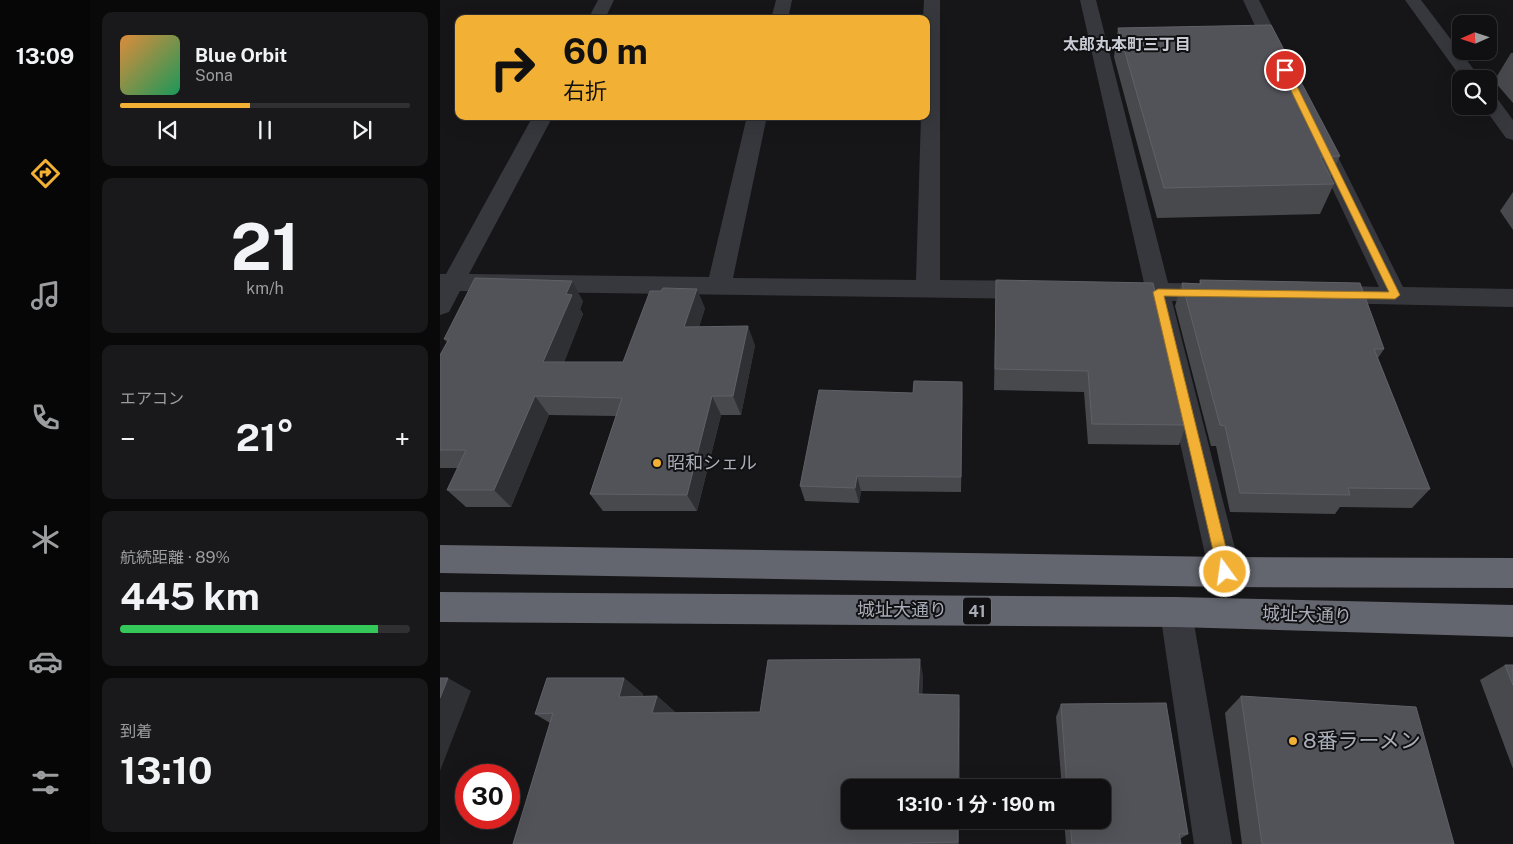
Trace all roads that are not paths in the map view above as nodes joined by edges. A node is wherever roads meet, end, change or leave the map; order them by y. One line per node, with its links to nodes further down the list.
1 (606, 0): 7 (street)
2 (784, 0): 8 (street)
3 (932, 0): 18 (street)
4 (1088, 0): 21 (street)
5 (1251, 0): 10 (street)
6 (1413, 0): 9 (street)
7 (598, 15)
8 (780, 15)
9 (1465, 70)
10 (1286, 72)
11 (1497, 112): 15 (street)
12 (1308, 116): 24 (street)
13 (541, 120): 16 (street)
14 (756, 120): 17 (street)
15 (1513, 134)
16 (447, 282): 17 (street); 26 (street)
17 (719, 286): 18 (street)
18 (928, 287): 19 (street)
19 (1058, 290)
20 (1098, 291): 21 (street)
21 (1158, 292): 22 (street); 28 (street)
22 (1237, 293)
23 (1306, 294): 24 (street)
24 (1395, 295): 25 (street)
25 (1513, 298)
26 (440, 306)
27 (440, 558): 28 (highway)
28 (1225, 572): 29 (highway)
29 (1513, 572)
30 (440, 607): 31 (highway, 城址大通り / 41)
31 (1176, 612): 32 (highway, 城址大通り / 41); 33 (street)
32 (1513, 621)
33 (1213, 844)

